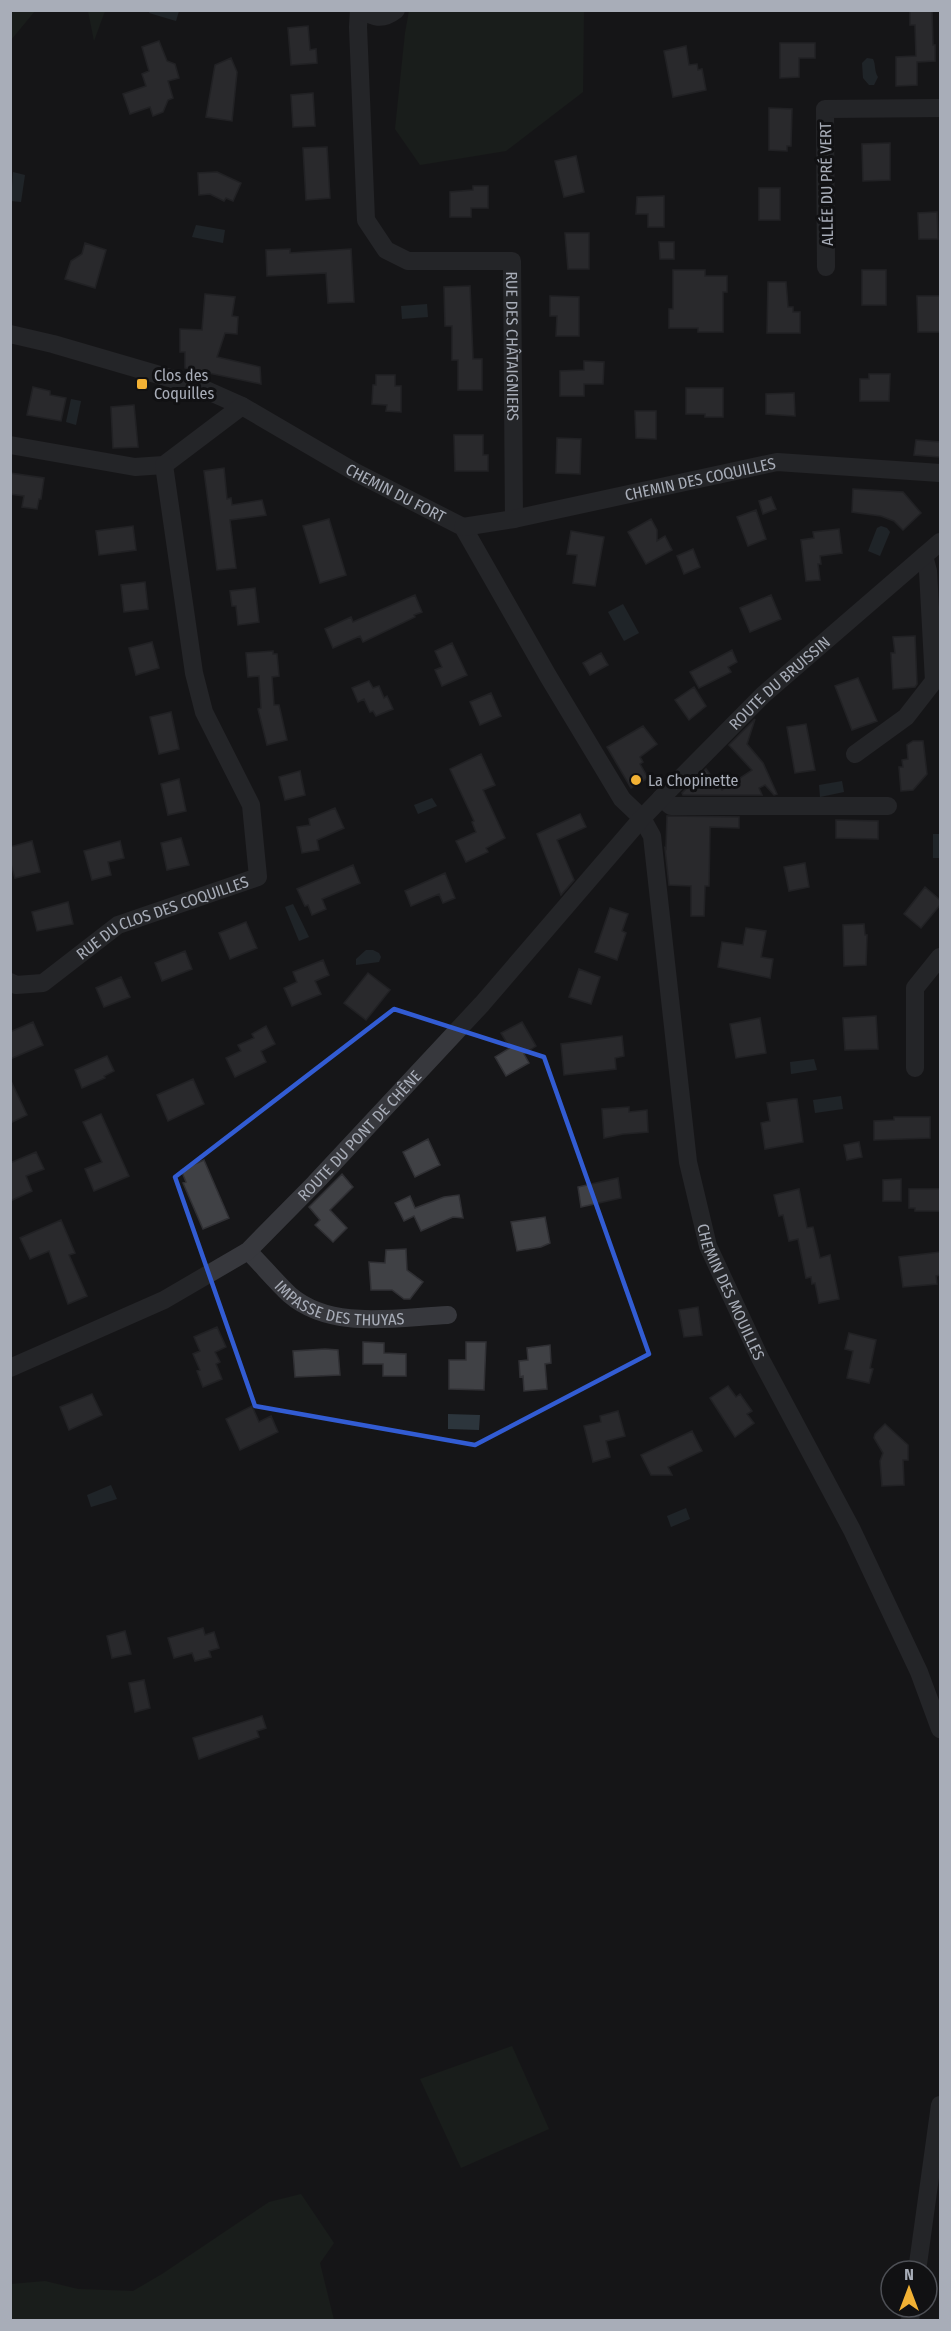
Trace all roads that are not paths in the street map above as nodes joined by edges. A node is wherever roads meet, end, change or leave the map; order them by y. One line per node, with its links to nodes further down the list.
1 (360, 10): 2 (street, RUE DES CHÂTAIGNIERS); 10 (street, RUE DES CHÂTAIGNIERS)
2 (396, 10)
3 (940, 108): 4 (street, ALLÉE DU PRÉ VERT)
4 (826, 267)
5 (10, 334): 6 (street, CHEMIN DU FORT)
6 (242, 406): 8 (street); 11 (street, CHEMIN DU FORT)
7 (10, 445): 8 (street)
8 (164, 465): 19 (street, RUE DU CLOS DES COQUILLES)
9 (940, 473): 10 (street, CHEMIN DES COQUILLES)
10 (514, 519): 11 (street, CHEMIN DES COQUILLES)
11 (462, 527): 17 (street, CHEMIN DU FORT)
12 (940, 542): 13 (street, ROUTE DU BRUISSIN)
13 (924, 556): 14 (street); 15 (street, ROUTE DU BRUISSIN)
14 (855, 754)
15 (661, 798): 16 (street); 17 (street, ROUTE DU BRUISSIN)
16 (888, 806)
17 (642, 818): 21 (street, ROUTE DU PONT DE CHÊNE); 24 (street, CHEMIN DES MOUILLES)
18 (940, 957): 20 (street)
19 (10, 982)
20 (915, 1068)
21 (248, 1251): 22 (street, IMPASSE DES THUYAS); 23 (street, ROUTE DU PONT DE CHÊNE)
22 (448, 1315)
23 (10, 1368)
24 (940, 1729)
25 (940, 2105): 26 (street)
26 (936, 2179): 27 (street)
27 (919, 2259)

